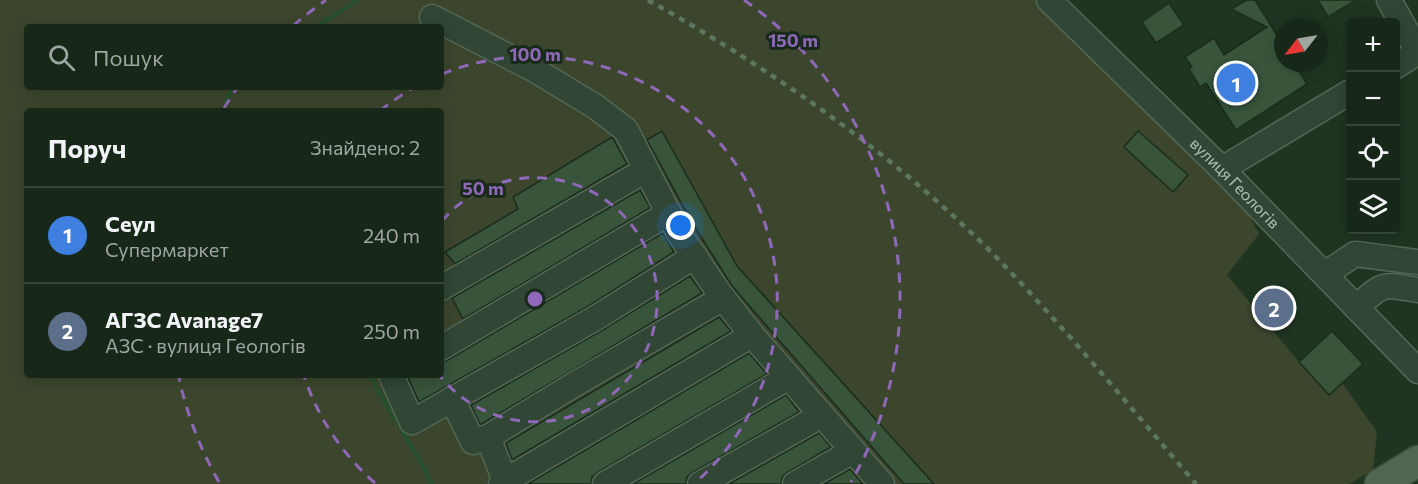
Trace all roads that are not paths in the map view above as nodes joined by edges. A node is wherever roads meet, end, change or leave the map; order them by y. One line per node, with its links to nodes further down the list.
1 (1049, 0): 7 (street, вулиця Геологів)
2 (1389, 0): 4 (street)
3 (432, 17): 8 (street)
4 (1418, 52): 5 (street)
5 (1400, 63)
6 (1346, 94): 7 (street)
7 (1222, 169): 12 (street, вулиця Геологів)
8 (646, 170): 9 (street); 13 (street)
9 (669, 213): 10 (street); 18 (street)
10 (695, 256): 15 (street); 22 (street)
11 (1418, 262): 12 (street)
12 (1325, 274): 16 (street, вулиця Геологів)
13 (444, 286)
14 (1418, 290): 16 (street)
15 (723, 298): 17 (street); 24 (street)
16 (1356, 307): 19 (street, вулиця Геологів)
17 (752, 335): 20 (street); 27 (street)
18 (444, 346)
19 (1418, 371)
20 (789, 376): 23 (street); 28 (street)
21 (394, 378): 22 (street)
22 (452, 399): 24 (street)
23 (822, 415): 25 (street); 29 (street)
24 (488, 437): 27 (street)
25 (853, 451): 30 (street); 31 (street)
26 (1418, 461): 32 (main road)
27 (503, 482)
28 (605, 484)
29 (700, 484)
30 (795, 484)
31 (882, 484)
32 (1380, 484)

